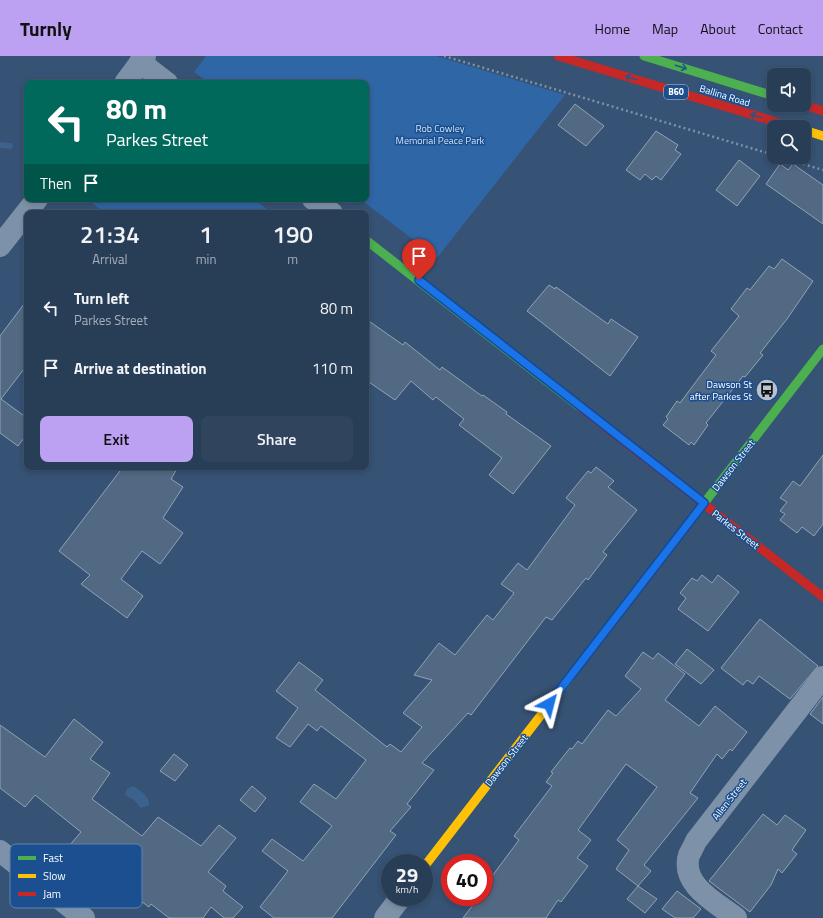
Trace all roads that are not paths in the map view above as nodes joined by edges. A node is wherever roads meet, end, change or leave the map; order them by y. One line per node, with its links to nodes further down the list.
1 (558, 56): 9 (street, Ballina Road / B60, one-way to 1)
2 (644, 56): 6 (street, Ballina Road / B60, one-way to 6)
3 (143, 59): 4 (street); 5 (street)
4 (127, 80)
5 (164, 80)
6 (767, 94)
7 (811, 107): 8 (street)
8 (823, 110)
9 (770, 120)
10 (811, 132): 11 (street)
11 (823, 136)
12 (35, 202): 14 (street)
13 (318, 202): 15 (street)
14 (28, 210)
15 (328, 210)
16 (24, 216): 18 (street)
17 (369, 242): 20 (street, Parkes Street)
18 (0, 246)
19 (823, 349): 20 (street, Dawson Street)
20 (704, 503): 21 (street, Parkes Street); 24 (street, Dawson Street)
21 (823, 597)
22 (823, 677): 30 (street, Allen Street)
23 (0, 851): 25 (street)
24 (433, 855)
25 (10, 859)
26 (394, 906): 29 (street)
27 (71, 908): 28 (street)
28 (84, 918)
29 (384, 918)
30 (736, 918)

